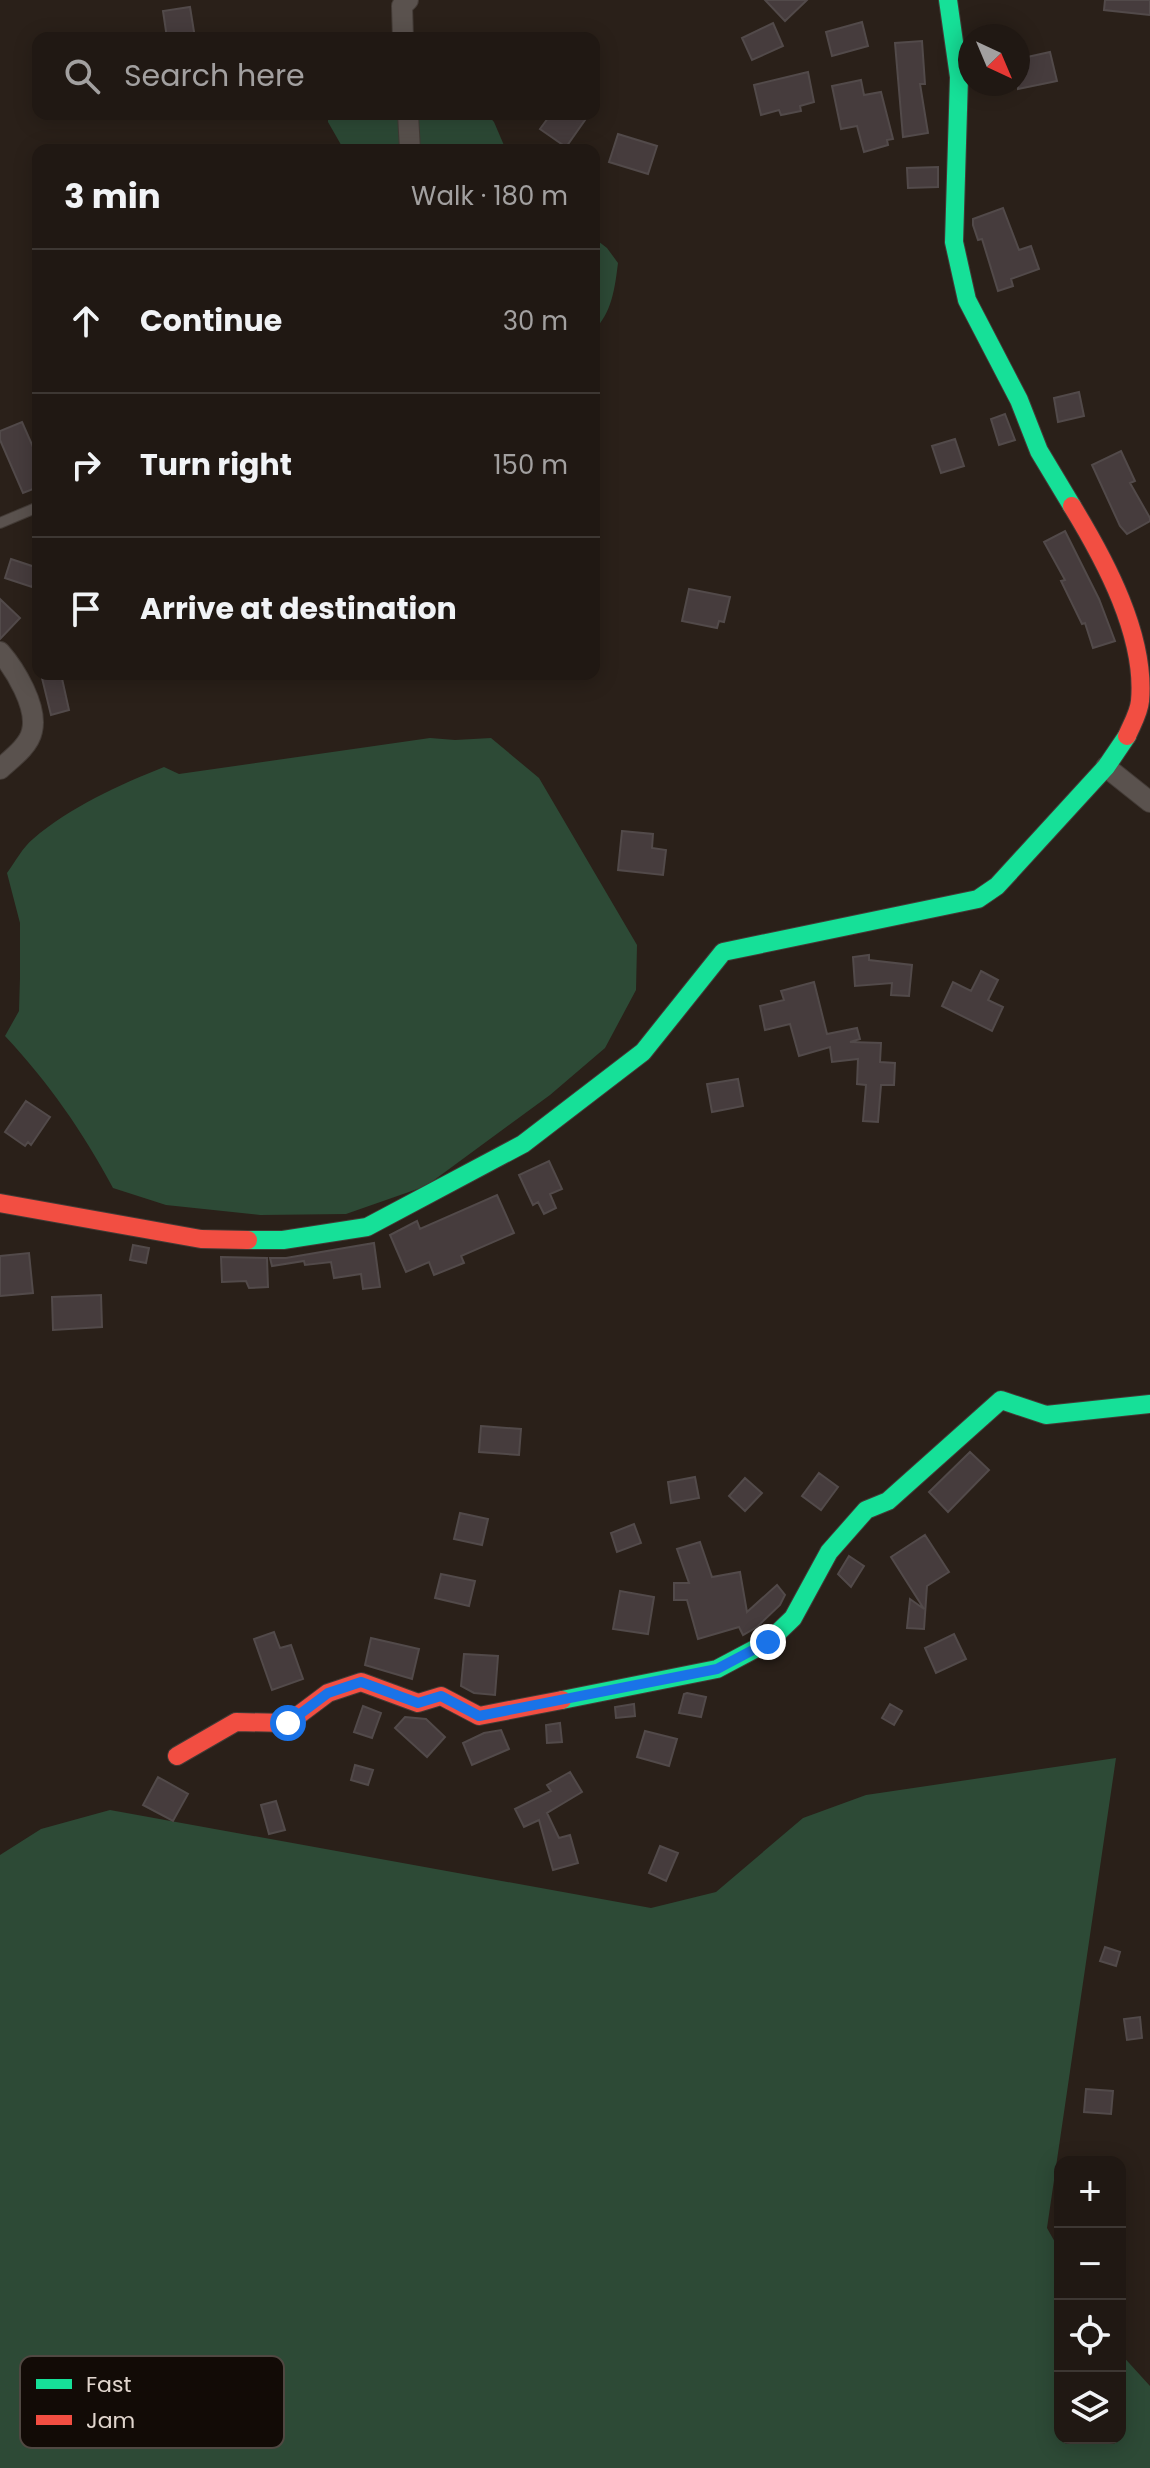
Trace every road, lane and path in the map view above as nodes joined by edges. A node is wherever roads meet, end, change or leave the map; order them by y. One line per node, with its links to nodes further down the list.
1 (408, 0): 3 (street)
2 (948, 0): 9 (street)
3 (403, 32)
4 (408, 120): 5 (street)
5 (410, 144)
6 (32, 510): 7 (lane)
7 (0, 523)
8 (0, 652): 10 (street)
9 (1106, 767): 11 (street); 12 (street)
10 (0, 769)
11 (1150, 802)
12 (0, 1203)
13 (1150, 1404): 14 (street)
14 (177, 1756)

